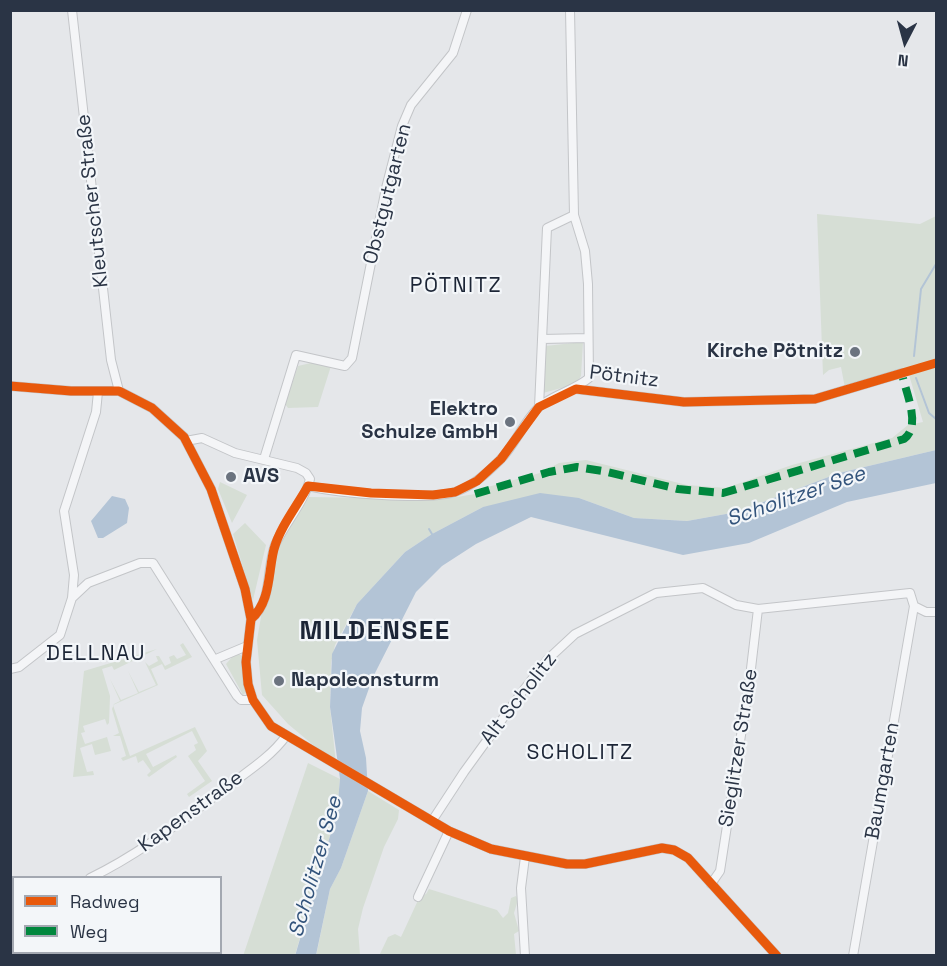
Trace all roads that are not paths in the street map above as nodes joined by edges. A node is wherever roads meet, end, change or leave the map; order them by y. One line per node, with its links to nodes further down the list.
1 (72, 10): 10 (street, Kleutscher Straße)
2 (467, 10): 14 (street, Obstgutgarten)
3 (570, 10): 4 (street, Pötnitz)
4 (574, 215): 5 (street, Pötnitz); 6 (street)
5 (588, 338): 6 (street, Pötnitz); 9 (street, Pötnitz)
6 (542, 339): 12 (street)
7 (903, 373): 9 (street, Pötnitz)
8 (10, 386): 11 (street)
9 (576, 389): 12 (street, Pötnitz)
10 (119, 391): 11 (street); 13 (street)
11 (98, 392): 16 (street)
12 (539, 407): 15 (street, Pötnitz)
13 (186, 441): 14 (street); 22 (street)
14 (264, 459): 15 (street)
15 (308, 486): 22 (street)
16 (74, 575): 17 (street); 18 (street)
17 (88, 583): 18 (street); 24 (street)
18 (72, 598): 25 (street)
19 (914, 606): 20 (street, Alt Scholitz); 21 (street, Alt Scholitz); 36 (street, Baumgarten)
20 (758, 609): 28 (street, Alt Scholitz); 32 (street, Sieglitzer Straße)
21 (936, 612)
22 (250, 619): 23 (street)
23 (247, 646): 24 (street); 26 (street)
24 (216, 659): 26 (street)
25 (10, 669)
26 (253, 700): 27 (street)
27 (286, 736): 28 (street); 31 (street, Kapenstraße)
28 (432, 821): 29 (street)
29 (450, 831): 30 (street); 33 (street)
30 (525, 857): 32 (street); 34 (street)
31 (94, 876)
32 (711, 884): 35 (street)
33 (418, 897)
34 (525, 956)
35 (777, 956)
36 (853, 956)

